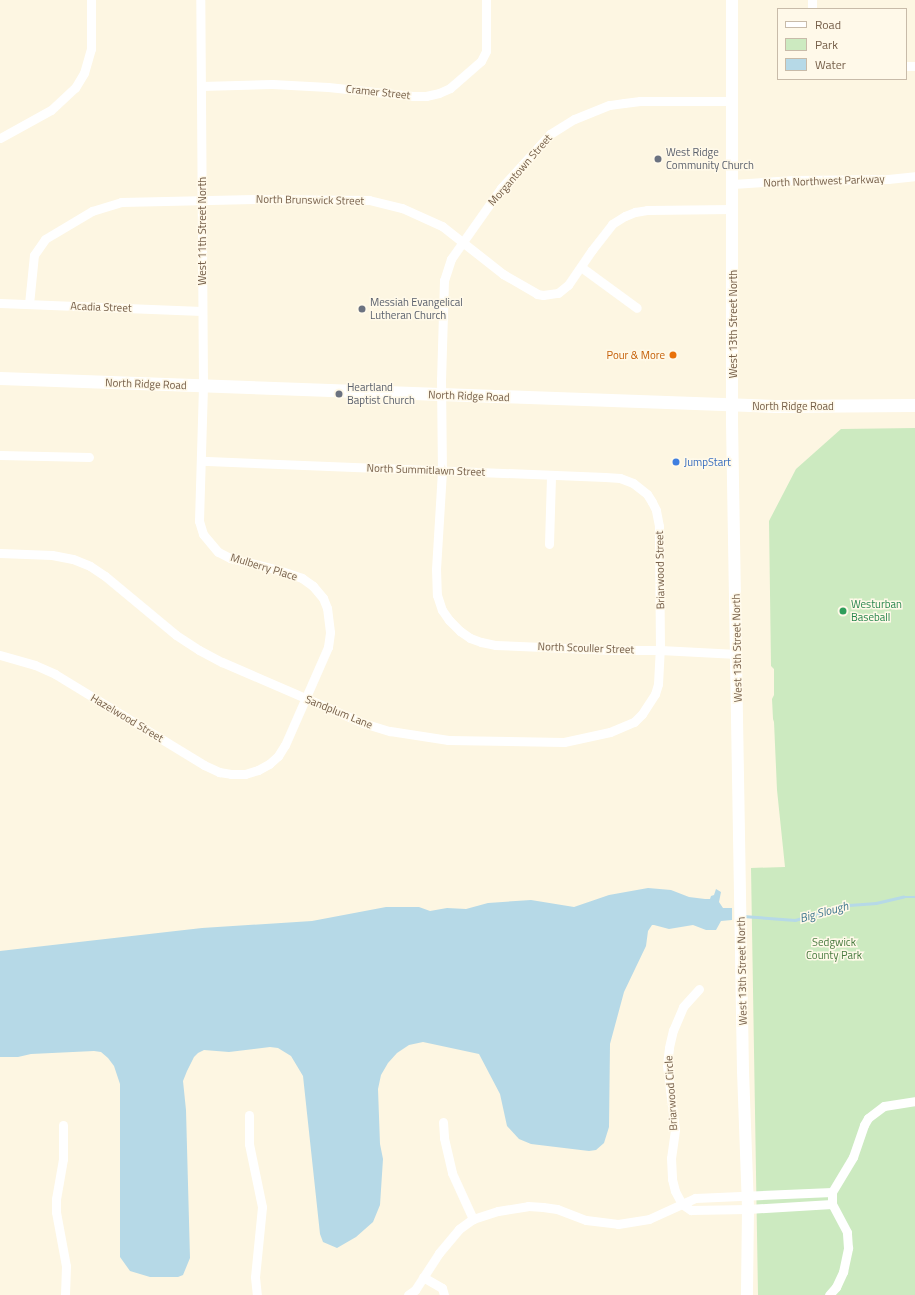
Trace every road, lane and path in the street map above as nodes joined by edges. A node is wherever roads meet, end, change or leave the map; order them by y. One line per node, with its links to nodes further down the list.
1 (91, 0): 7 (street)
2 (200, 0): 5 (street, West 11th Street North)
3 (486, 0): 5 (street, Cramer Street)
4 (732, 0): 6 (street, West 13th Street North)
5 (201, 86): 10 (street, West 11th Street North)
6 (732, 101): 9 (street, West 13th Street North); 12 (street, Morgantown Street)
7 (0, 138)
8 (915, 176): 9 (street, North Northwest Parkway)
9 (732, 184): 11 (street, West 13th Street North)
10 (202, 200): 12 (street, North Brunswick Street); 15 (street, North Brunswick Street); 17 (street, West 11th Street North)
11 (733, 209): 13 (street, North Brunswick Street); 21 (street, West 13th Street North)
12 (462, 243): 13 (street, North Brunswick Street); 20 (street, Morgantown Street)
13 (581, 267): 16 (street)
14 (0, 303): 15 (street, Acadia Street)
15 (29, 304): 17 (street, Acadia Street)
16 (637, 308)
17 (202, 311): 19 (street, West 11th Street North)
18 (0, 378): 19 (main road, North Ridge Road)
19 (203, 386): 20 (main road, North Ridge Road); 25 (street, West 11th Street North)
20 (441, 395): 21 (main road, North Ridge Road); 26 (street, North Scouller Street)
21 (732, 405): 22 (main road, North Ridge Road); 32 (street, West 13th Street North)
22 (915, 405)
23 (0, 455): 24 (street)
24 (88, 457)
25 (201, 461): 26 (street, North Summitlawn Street); 34 (street, Mulberry Place)
26 (442, 471): 27 (street, North Summitlawn Street); 31 (street, North Scouller Street)
27 (551, 476): 28 (street, North Summitlawn Street); 29 (street)
28 (647, 494): 31 (street, Briarwood Street)
29 (549, 544)
30 (0, 553): 34 (street, Sandplum Lane)
31 (660, 650): 32 (street, North Scouller Street); 34 (street, Sandplum Lane)
32 (737, 654): 42 (street, West 13th Street North)
33 (0, 655): 35 (street, Hazelwood Street)
34 (306, 698): 35 (street, Mulberry Place)
35 (255, 771)
36 (699, 989): 43 (street, Briarwood Circle)
37 (915, 1101): 41 (street)
38 (249, 1115): 50 (street)
39 (443, 1122): 46 (street)
40 (63, 1124): 49 (street)
41 (832, 1192): 42 (street); 44 (street)
42 (747, 1194): 43 (street); 45 (street, West 13th Street North)
43 (682, 1204): 45 (street); 46 (street)
44 (832, 1204): 45 (street); 53 (street)
45 (748, 1209): 52 (street, West 13th Street North)
46 (473, 1219): 47 (street)
47 (423, 1277): 48 (street); 51 (street)
48 (415, 1293)
49 (65, 1295)
50 (257, 1295)
51 (444, 1295)
52 (747, 1295)
53 (829, 1295)

